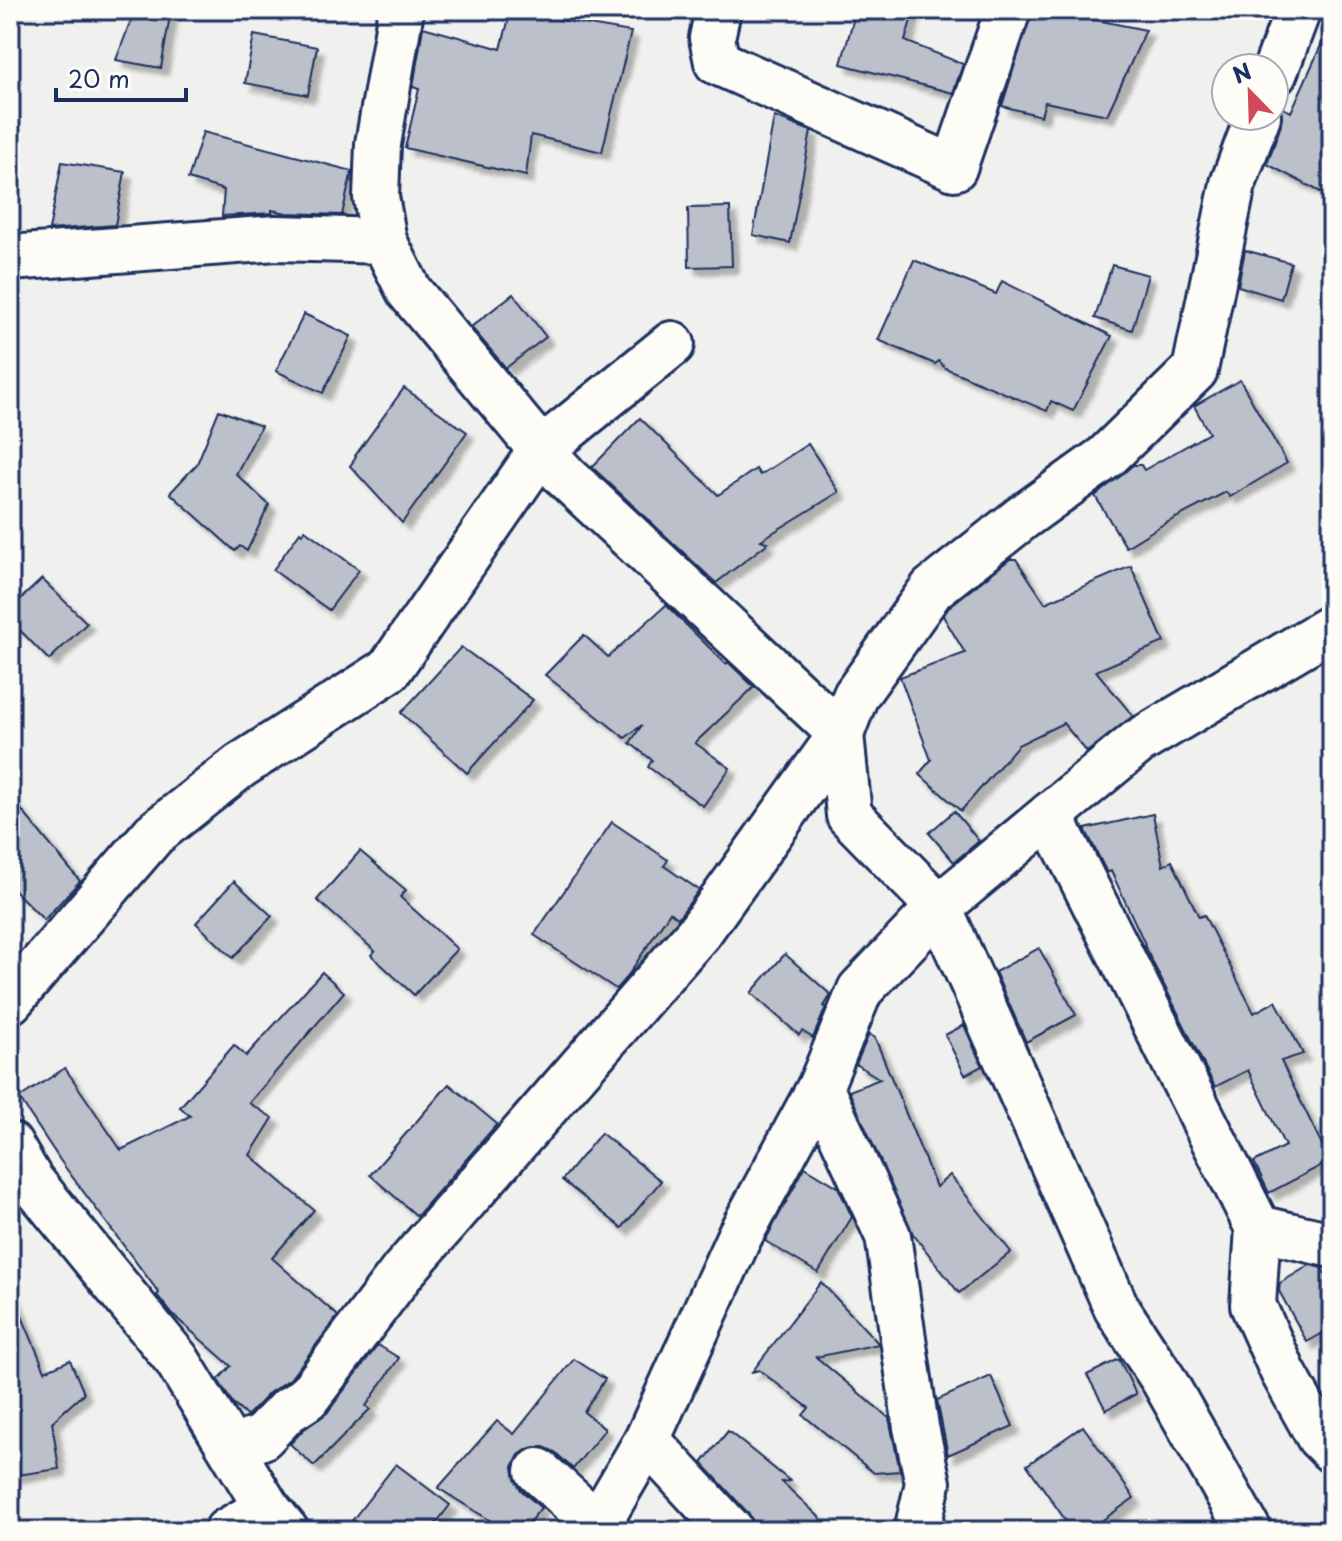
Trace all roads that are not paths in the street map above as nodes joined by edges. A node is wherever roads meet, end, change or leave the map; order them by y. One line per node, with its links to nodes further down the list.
1 (401, 10): 7 (street)
2 (718, 10): 3 (street)
3 (1008, 10)
4 (1298, 10): 5 (street)
5 (1282, 52)
6 (1252, 132): 12 (street)
7 (384, 241): 8 (street); 10 (street)
8 (10, 258)
9 (672, 344): 10 (street)
10 (541, 450): 12 (street); 15 (street)
11 (1332, 627): 13 (street)
12 (841, 734): 14 (street); 21 (street)
13 (1050, 815): 14 (street); 18 (street)
14 (939, 907): 16 (street); 29 (street)
15 (10, 1001)
16 (820, 1087): 20 (street); 28 (street)
17 (10, 1145): 21 (street)
18 (1258, 1228): 19 (street); 22 (street)
19 (1332, 1245)
20 (647, 1440): 25 (street); 27 (street)
21 (232, 1449): 24 (street)
22 (1332, 1450)
23 (538, 1471): 25 (street)
24 (277, 1520): 26 (street)
25 (595, 1527)
26 (227, 1531)
27 (731, 1531)
28 (917, 1531)
29 (1249, 1531)

